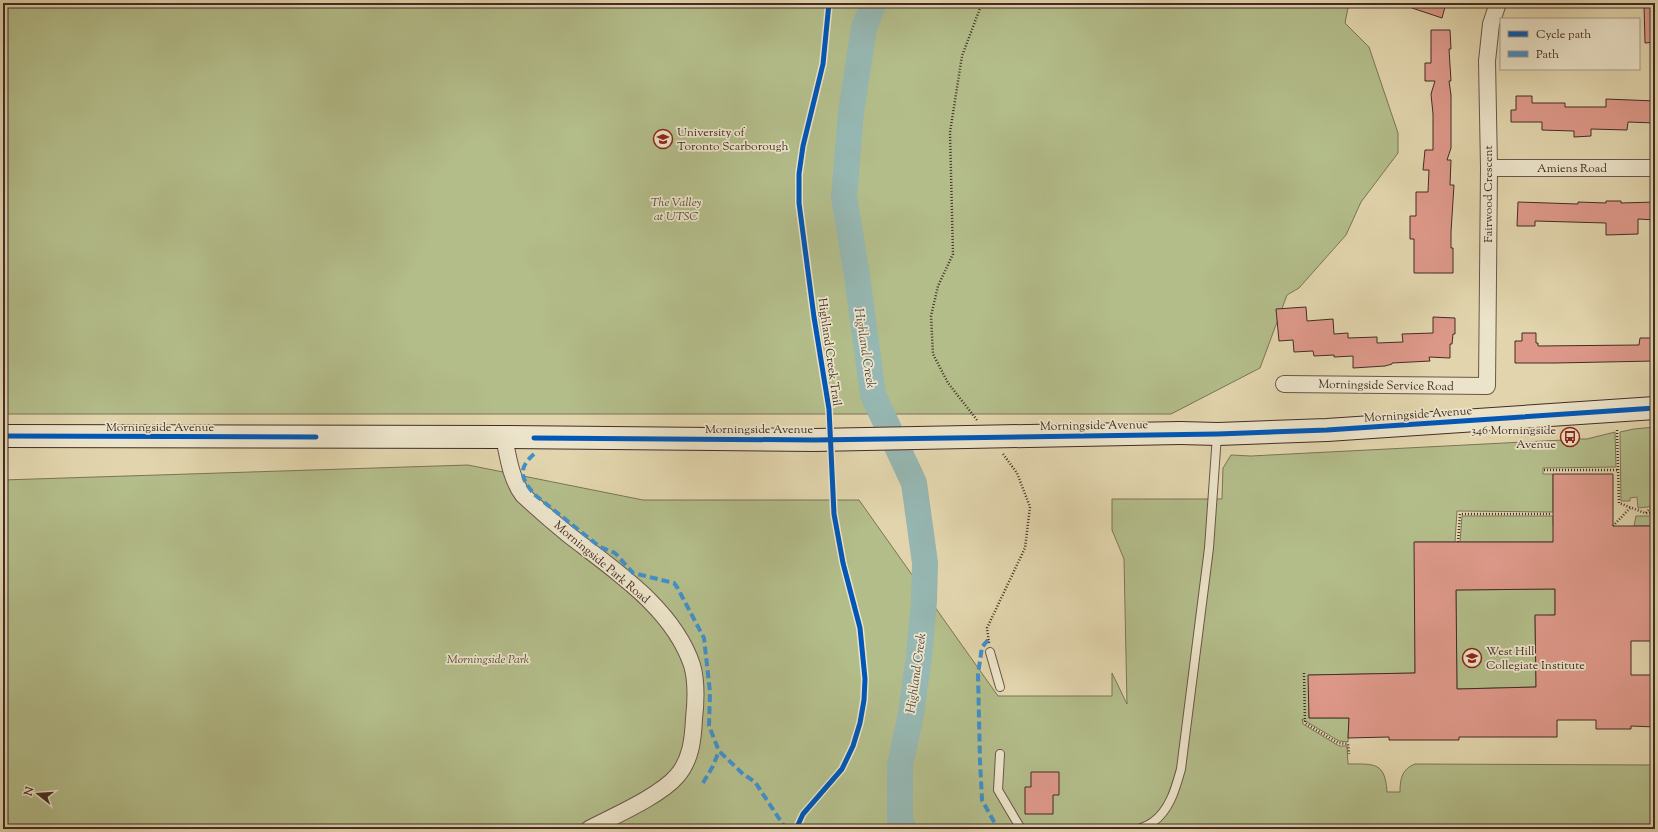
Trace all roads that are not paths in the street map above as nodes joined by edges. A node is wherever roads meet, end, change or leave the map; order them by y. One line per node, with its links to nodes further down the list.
1 (1498, 3): 2 (street, Fairwood Crescent)
2 (1488, 168): 3 (street, Amiens Road); 5 (street, Fairwood Crescent)
3 (1655, 168)
4 (1284, 384): 5 (street, Morningside Service Road)
5 (1487, 386)
6 (1655, 408): 7 (main road, Morningside Avenue)
7 (1218, 434): 9 (main road, Morningside Avenue, bridge); 15 (lane)
8 (3, 436): 9 (main road, Morningside Avenue)
9 (504, 437): 13 (street, Morningside Park Road)
10 (990, 652): 11 (lane)
11 (1000, 687)
12 (1000, 754): 14 (lane)
13 (589, 829)
14 (1021, 829)
15 (1139, 829)

